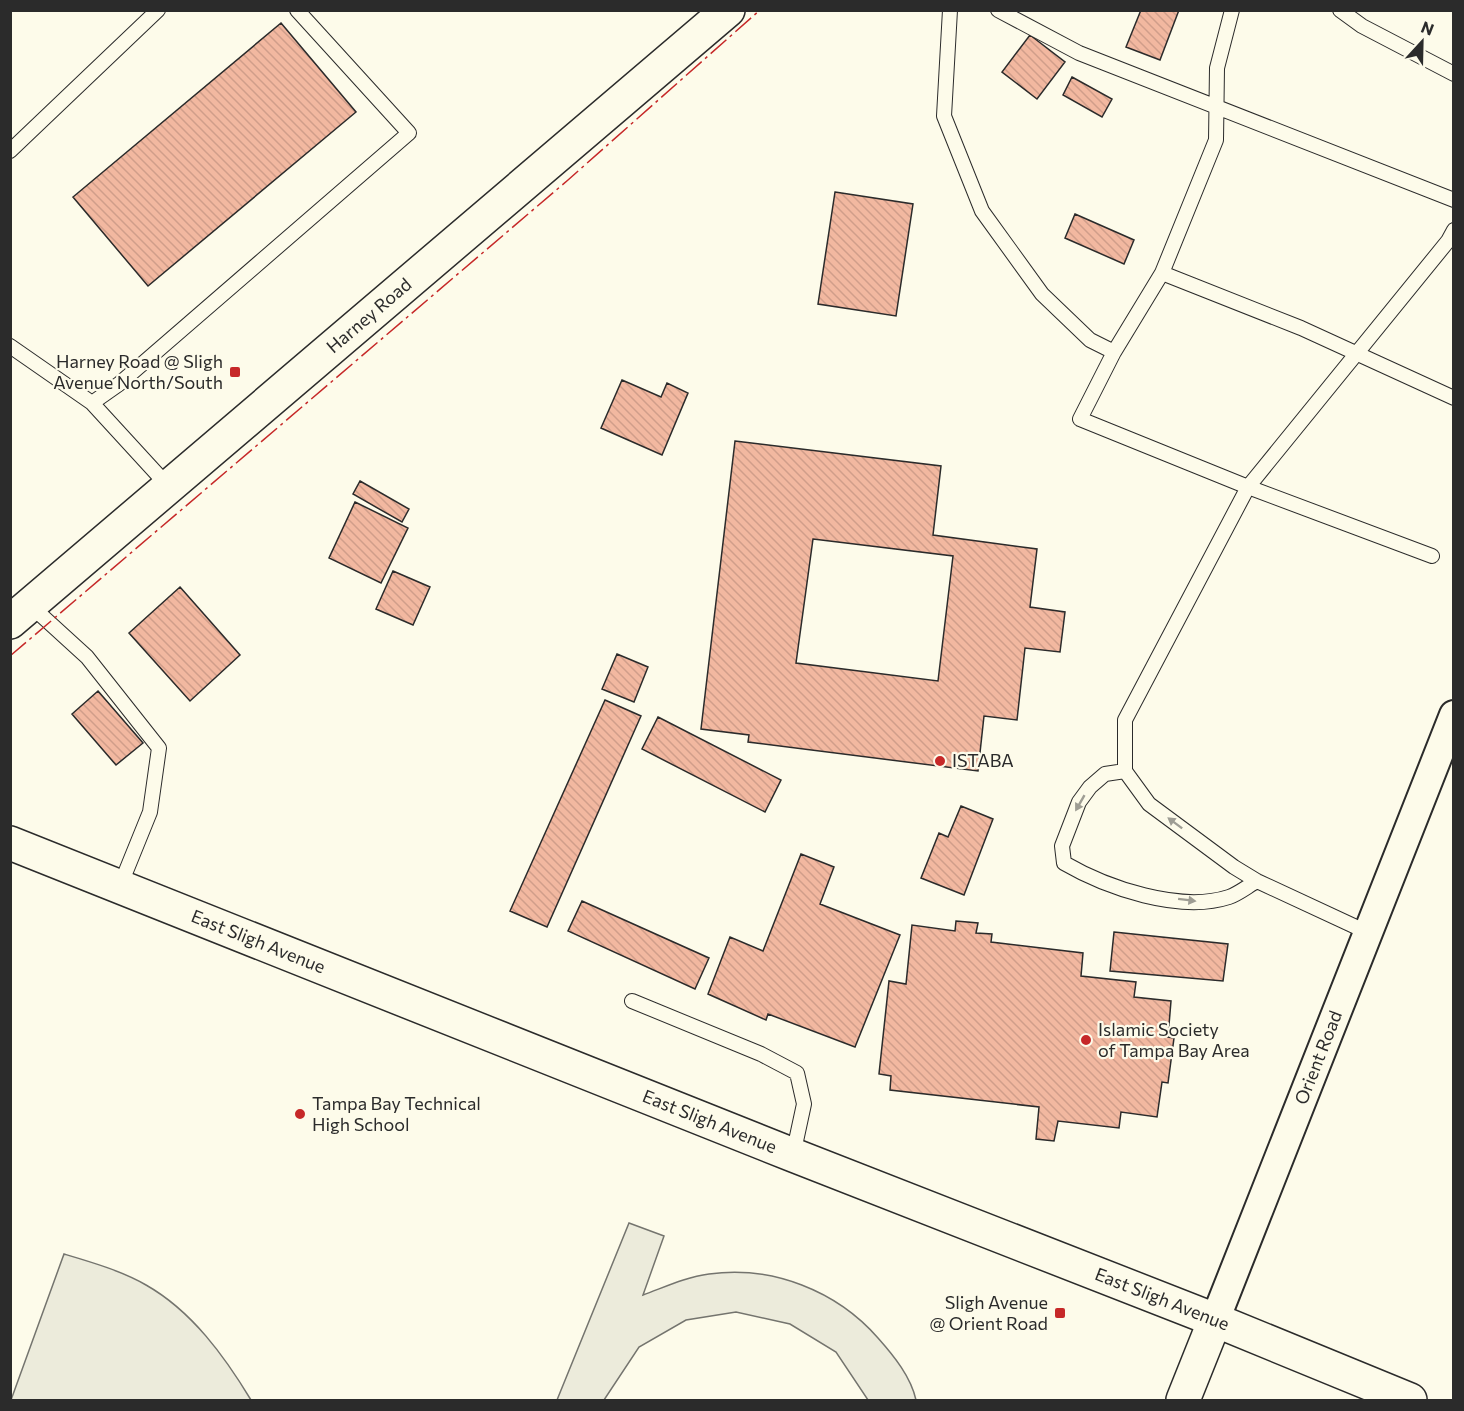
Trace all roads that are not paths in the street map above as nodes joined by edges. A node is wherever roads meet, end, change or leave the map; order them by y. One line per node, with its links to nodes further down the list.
1 (158, 10): 10 (lane)
2 (297, 10): 18 (lane)
3 (728, 10): 19 (street, Harney Road)
4 (950, 10): 15 (lane)
5 (998, 10): 9 (lane)
6 (1232, 10): 9 (lane)
7 (1340, 10): 8 (lane)
8 (1454, 74)
9 (1216, 106): 11 (lane); 13 (lane)
10 (10, 151)
11 (1454, 200)
12 (1454, 230): 16 (lane)
13 (1162, 273): 15 (lane); 16 (lane)
14 (14, 351): 18 (lane)
15 (1114, 352): 20 (lane)
16 (1356, 354): 17 (lane); 20 (lane)
17 (1454, 398)
18 (92, 403): 19 (lane)
19 (169, 487): 22 (street, Harney Road)
20 (1248, 487): 21 (lane); 24 (lane)
21 (1432, 556)
22 (20, 614): 27 (lane)
23 (1454, 715): 28 (street, Orient Road)
24 (1125, 771): 26 (lane, one-way to 24); 26 (lane, one-way to 26)
25 (10, 843): 27 (street, East Sligh Avenue)
26 (1257, 881): 28 (lane)
27 (120, 886): 30 (street, East Sligh Avenue)
28 (1369, 933): 31 (street, Orient Road)
29 (632, 1001): 30 (lane)
30 (793, 1155): 31 (street, East Sligh Avenue)
31 (1215, 1320): 32 (street, Orient Road); 33 (street, East Sligh Avenue)
32 (1183, 1401)
33 (1410, 1401)

